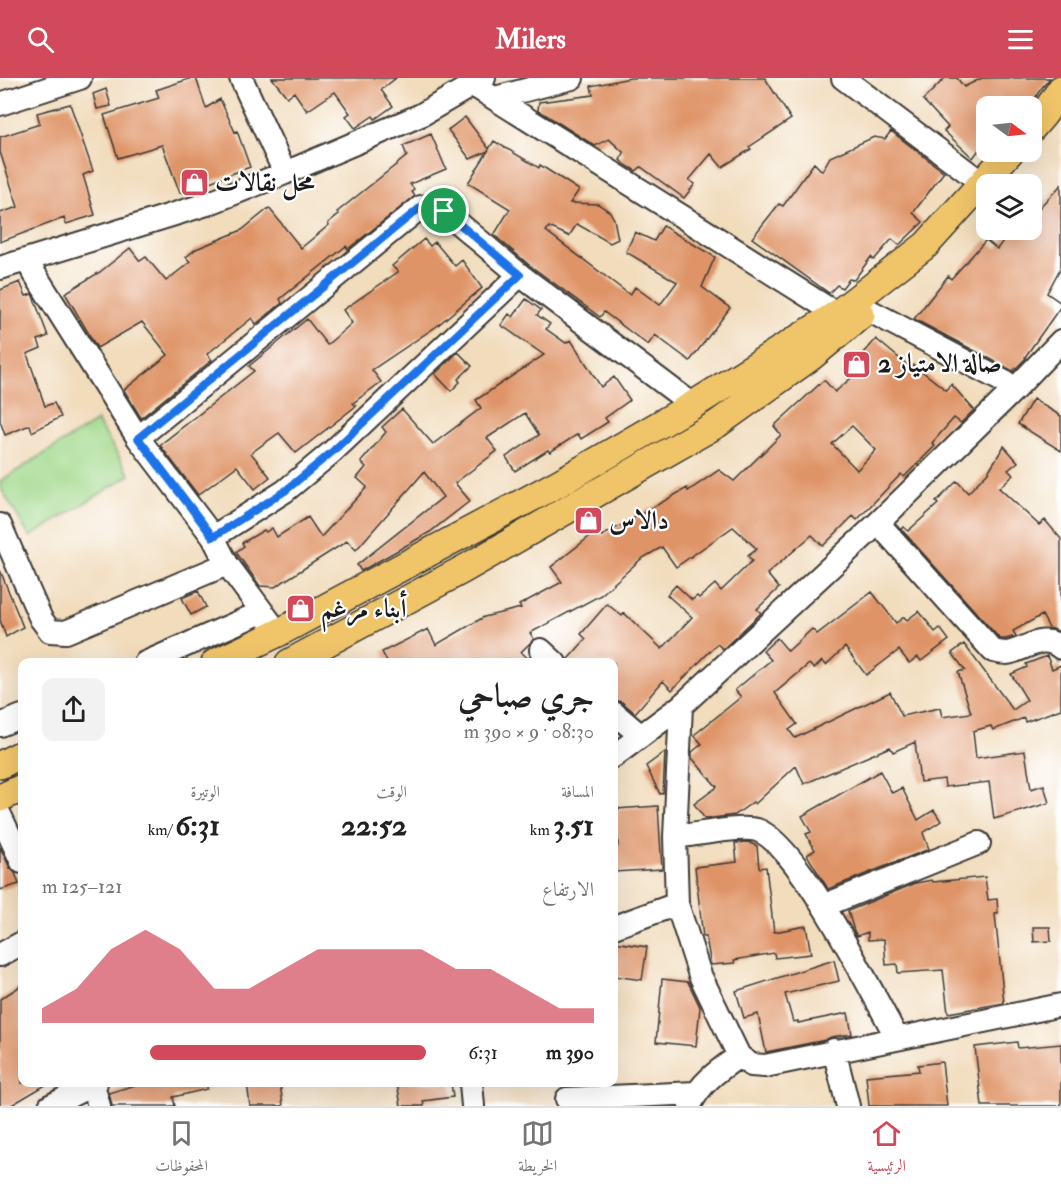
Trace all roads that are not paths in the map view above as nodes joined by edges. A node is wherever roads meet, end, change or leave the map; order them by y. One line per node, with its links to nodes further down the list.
1 (241, 78): 12 (street)
2 (572, 78): 5 (street)
3 (843, 78): 14 (street)
4 (76, 79): 7 (street)
5 (484, 87): 12 (street); 21 (street)
6 (1061, 89): 8 (main road)
7 (0, 104)
8 (1042, 116)
9 (1061, 118): 10 (main road)
10 (1042, 137)
11 (1016, 162): 13 (main road)
12 (285, 173): 17 (street)
13 (1002, 174)
14 (976, 177)
15 (976, 197): 21 (main road)
16 (976, 198): 20 (main road)
17 (26, 260): 18 (street); 25 (street)
18 (0, 268)
19 (520, 275): 24 (street); 25 (street); 30 (street)
20 (868, 309): 23 (street); 27 (main road)
21 (837, 314): 24 (main road)
22 (1061, 340): 23 (street)
23 (1016, 388): 28 (street)
24 (693, 405): 26 (main road)
25 (138, 438): 30 (street)
26 (559, 483): 27 (main road); 32 (main road)
27 (572, 507): 36 (main road)
28 (878, 523): 33 (street); 37 (street)
29 (0, 525): 31 (street)
30 (213, 537): 31 (street)
31 (227, 564): 32 (street)
32 (270, 623): 34 (street); 35 (main road)
33 (1061, 648)
34 (161, 658)
35 (222, 658)
36 (303, 658)
37 (681, 706): 41 (street); 48 (street)
38 (618, 716): 41 (street)
39 (18, 718): 40 (street)
40 (0, 725)
41 (641, 736): 42 (street)
42 (618, 753)
43 (18, 756): 44 (main road)
44 (0, 765)
45 (18, 790): 46 (main road)
46 (0, 798)
47 (0, 815): 50 (street)
48 (675, 837): 51 (street); 52 (street)
49 (979, 843): 52 (street)
50 (18, 853)
51 (676, 904): 53 (street); 59 (street)
52 (823, 906): 57 (street)
53 (618, 926)
54 (18, 945): 55 (street)
55 (0, 955)
56 (1061, 1005): 57 (street)
57 (897, 1038): 58 (street)
58 (834, 1050): 59 (street); 66 (street)
59 (739, 1056): 63 (street)
60 (471, 1087): 65 (street)
61 (96, 1091): 64 (street)
62 (567, 1099): 63 (street)
63 (693, 1099)
64 (50, 1106)
65 (473, 1106)
66 (848, 1106)

